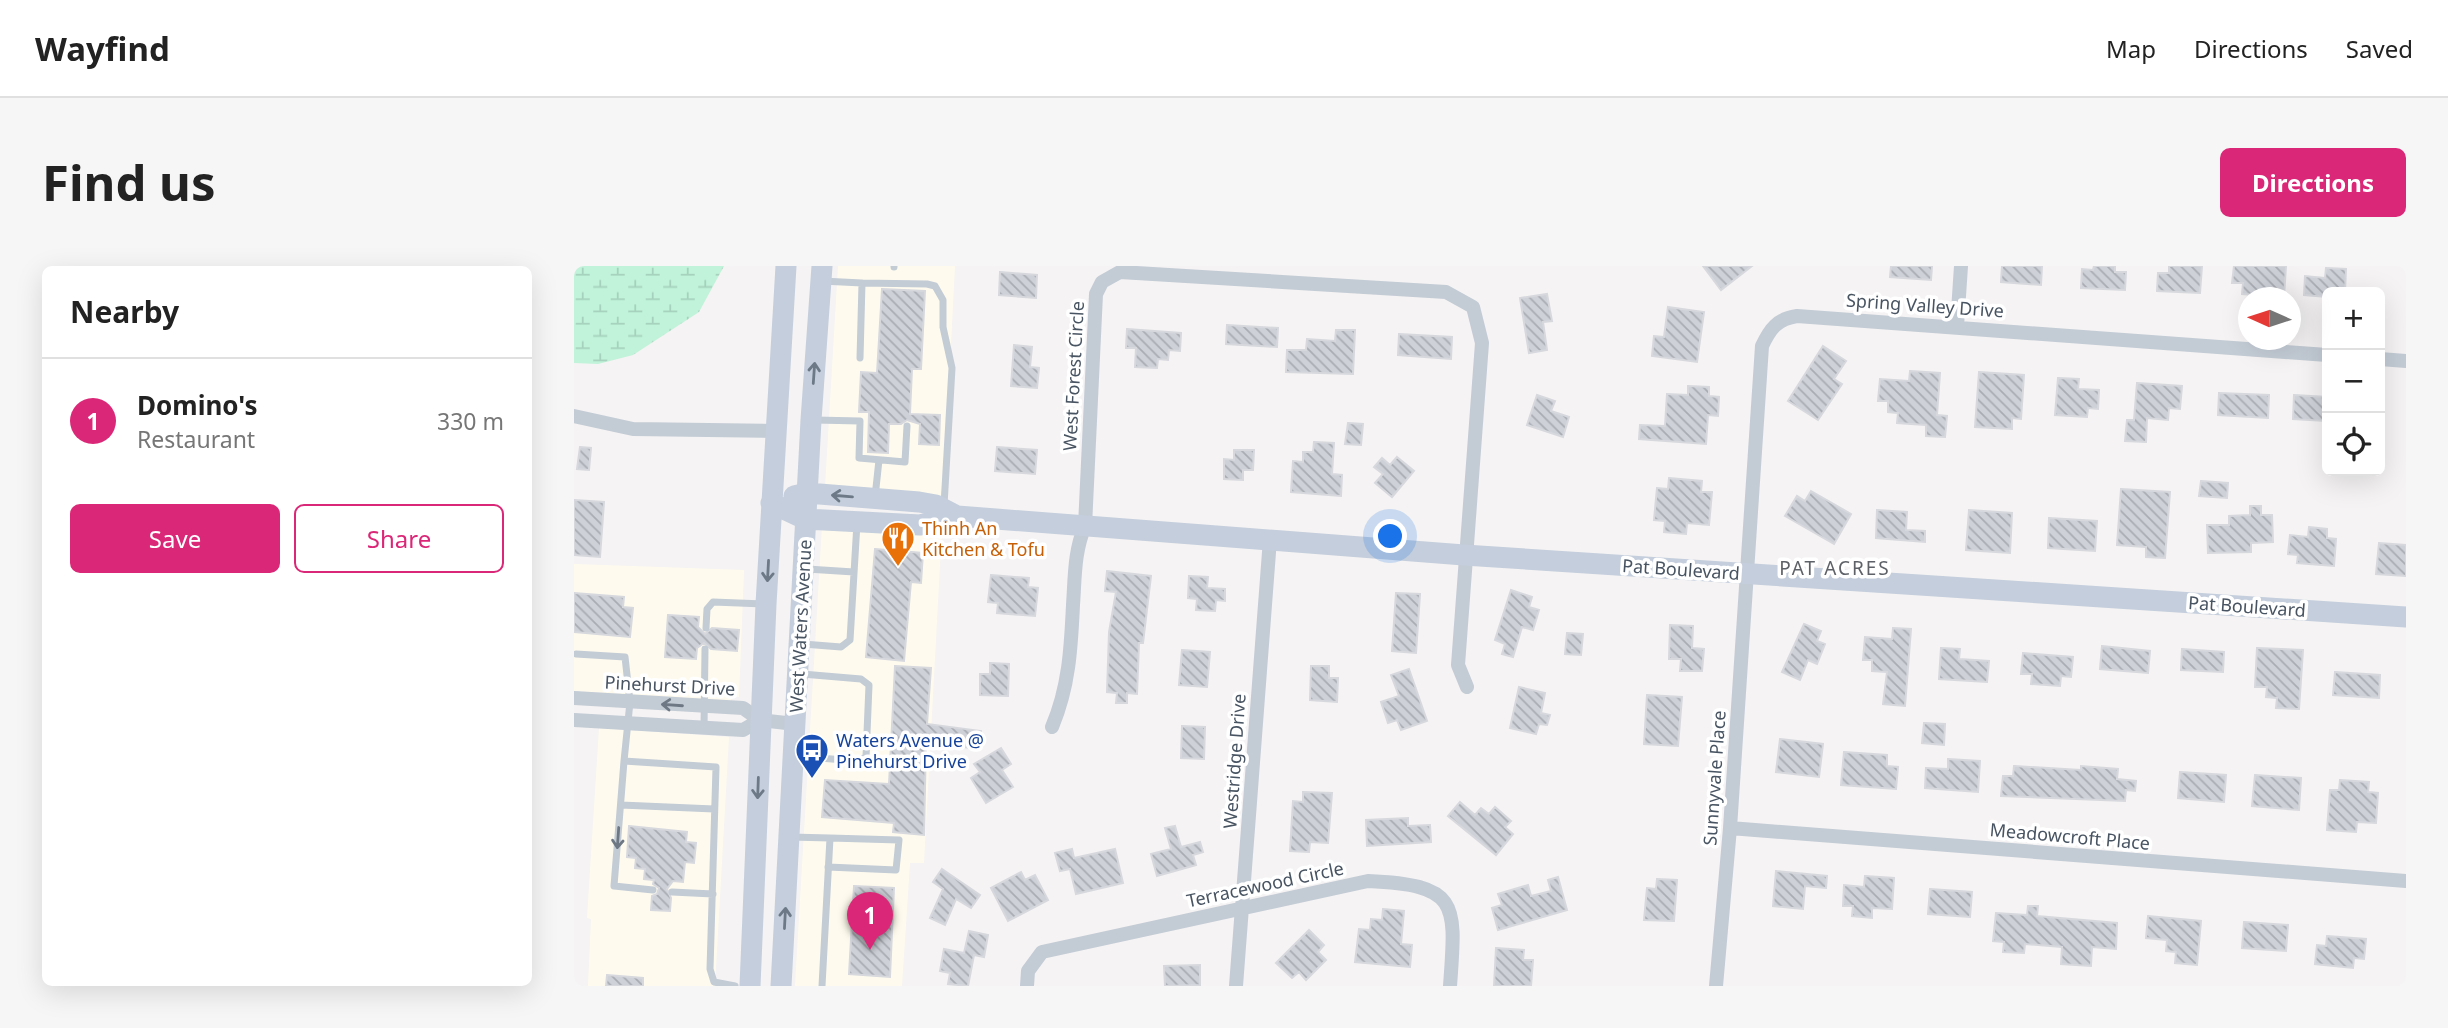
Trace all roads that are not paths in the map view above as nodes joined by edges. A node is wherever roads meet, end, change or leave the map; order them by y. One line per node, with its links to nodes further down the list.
1 (786, 266): 13 (street, West Waters Avenue)
2 (1961, 266): 5 (street)
3 (822, 273): 4 (lane); 11 (street, West Waters Avenue, one-way to 3)
4 (862, 283): 7 (lane); 18 (lane)
5 (1957, 326): 6 (street, Spring Valley Drive); 26 (street, Spring Valley Drive)
6 (2322, 355)
7 (860, 358)
8 (2385, 359): 9 (street)
9 (2406, 361)
10 (574, 416): 13 (street)
11 (811, 419): 14 (lane); 15 (street, West Waters Avenue)
12 (907, 426): 14 (lane)
13 (775, 431): 17 (street, West Waters Avenue)
14 (879, 460): 16 (lane)
15 (807, 493): 16 (street, Pat Boulevard, one-way to 15); 17 (street, Pat Boulevard); 19 (street, West Waters Avenue)
16 (875, 498): 18 (street, Pat Boulevard)
17 (771, 503): 19 (street); 27 (street, West Waters Avenue, one-way to 27)
18 (950, 512): 20 (street, Pat Boulevard); 21 (street, Pat Boulevard)
19 (806, 519): 20 (street, Pat Boulevard); 24 (street, West Waters Avenue)
20 (857, 521): 25 (lane)
21 (1085, 526): 22 (street, Pat Boulevard); 23 (street, West Forest Circle); 42 (street, West Forest Circle)
22 (1270, 538): 23 (street, Pat Boulevard); 56 (street, Westridge Drive)
23 (1464, 555): 26 (street, Pat Boulevard); 34 (street, West Forest Circle)
24 (803, 569): 25 (lane); 30 (street, West Waters Avenue)
25 (854, 572): 30 (lane)
26 (1747, 573): 28 (street, Pat Boulevard); 48 (street, Sunnyvale Place)
27 (766, 604): 29 (lane); 39 (street, West Waters Avenue)
28 (2406, 617)
29 (706, 628)
30 (799, 643): 33 (street, West Waters Avenue)
31 (705, 649): 37 (lane)
32 (576, 654): 36 (lane)
33 (798, 674): 41 (street, West Waters Avenue); 44 (lane)
34 (1467, 687)
35 (574, 698): 36 (street, Pinehurst Drive)
36 (629, 702): 37 (street, Pinehurst Drive, one-way to 36); 40 (lane)
37 (704, 707): 39 (street, Pinehurst Drive); 43 (lane)
38 (574, 720): 40 (street, Pinehurst Drive)
39 (760, 720): 41 (street, Pinehurst Drive); 43 (street, Pinehurst Drive); 58 (street, West Waters Avenue, one-way to 58)
40 (628, 723): 43 (street, Pinehurst Drive); 45 (lane)
41 (795, 724): 44 (street, West Waters Avenue)
42 (1052, 727)
43 (704, 728)
44 (793, 756): 49 (street, West Waters Avenue)
45 (624, 761): 46 (lane); 47 (lane)
46 (620, 808): 47 (lane); 53 (lane, one-way to 53)
47 (714, 809): 55 (lane)
48 (1730, 828): 52 (street, Meadowcroft Place); 64 (street, Sunnyvale Place)
49 (789, 837): 50 (lane); 59 (street, West Waters Avenue, one-way to 49)
50 (830, 838): 51 (lane); 51 (lane)
51 (828, 867): 60 (lane)
52 (2406, 881)
53 (653, 890)
54 (671, 892): 55 (lane)
55 (713, 894): 57 (lane)
56 (1242, 908): 61 (street, Terracewood Circle); 62 (street, Westridge Drive); 63 (street, Terracewood Circle)
57 (736, 986)
58 (750, 986)
59 (781, 986)
60 (822, 986)
61 (1027, 986)
62 (1236, 986)
63 (1450, 986)
64 (1716, 986)

